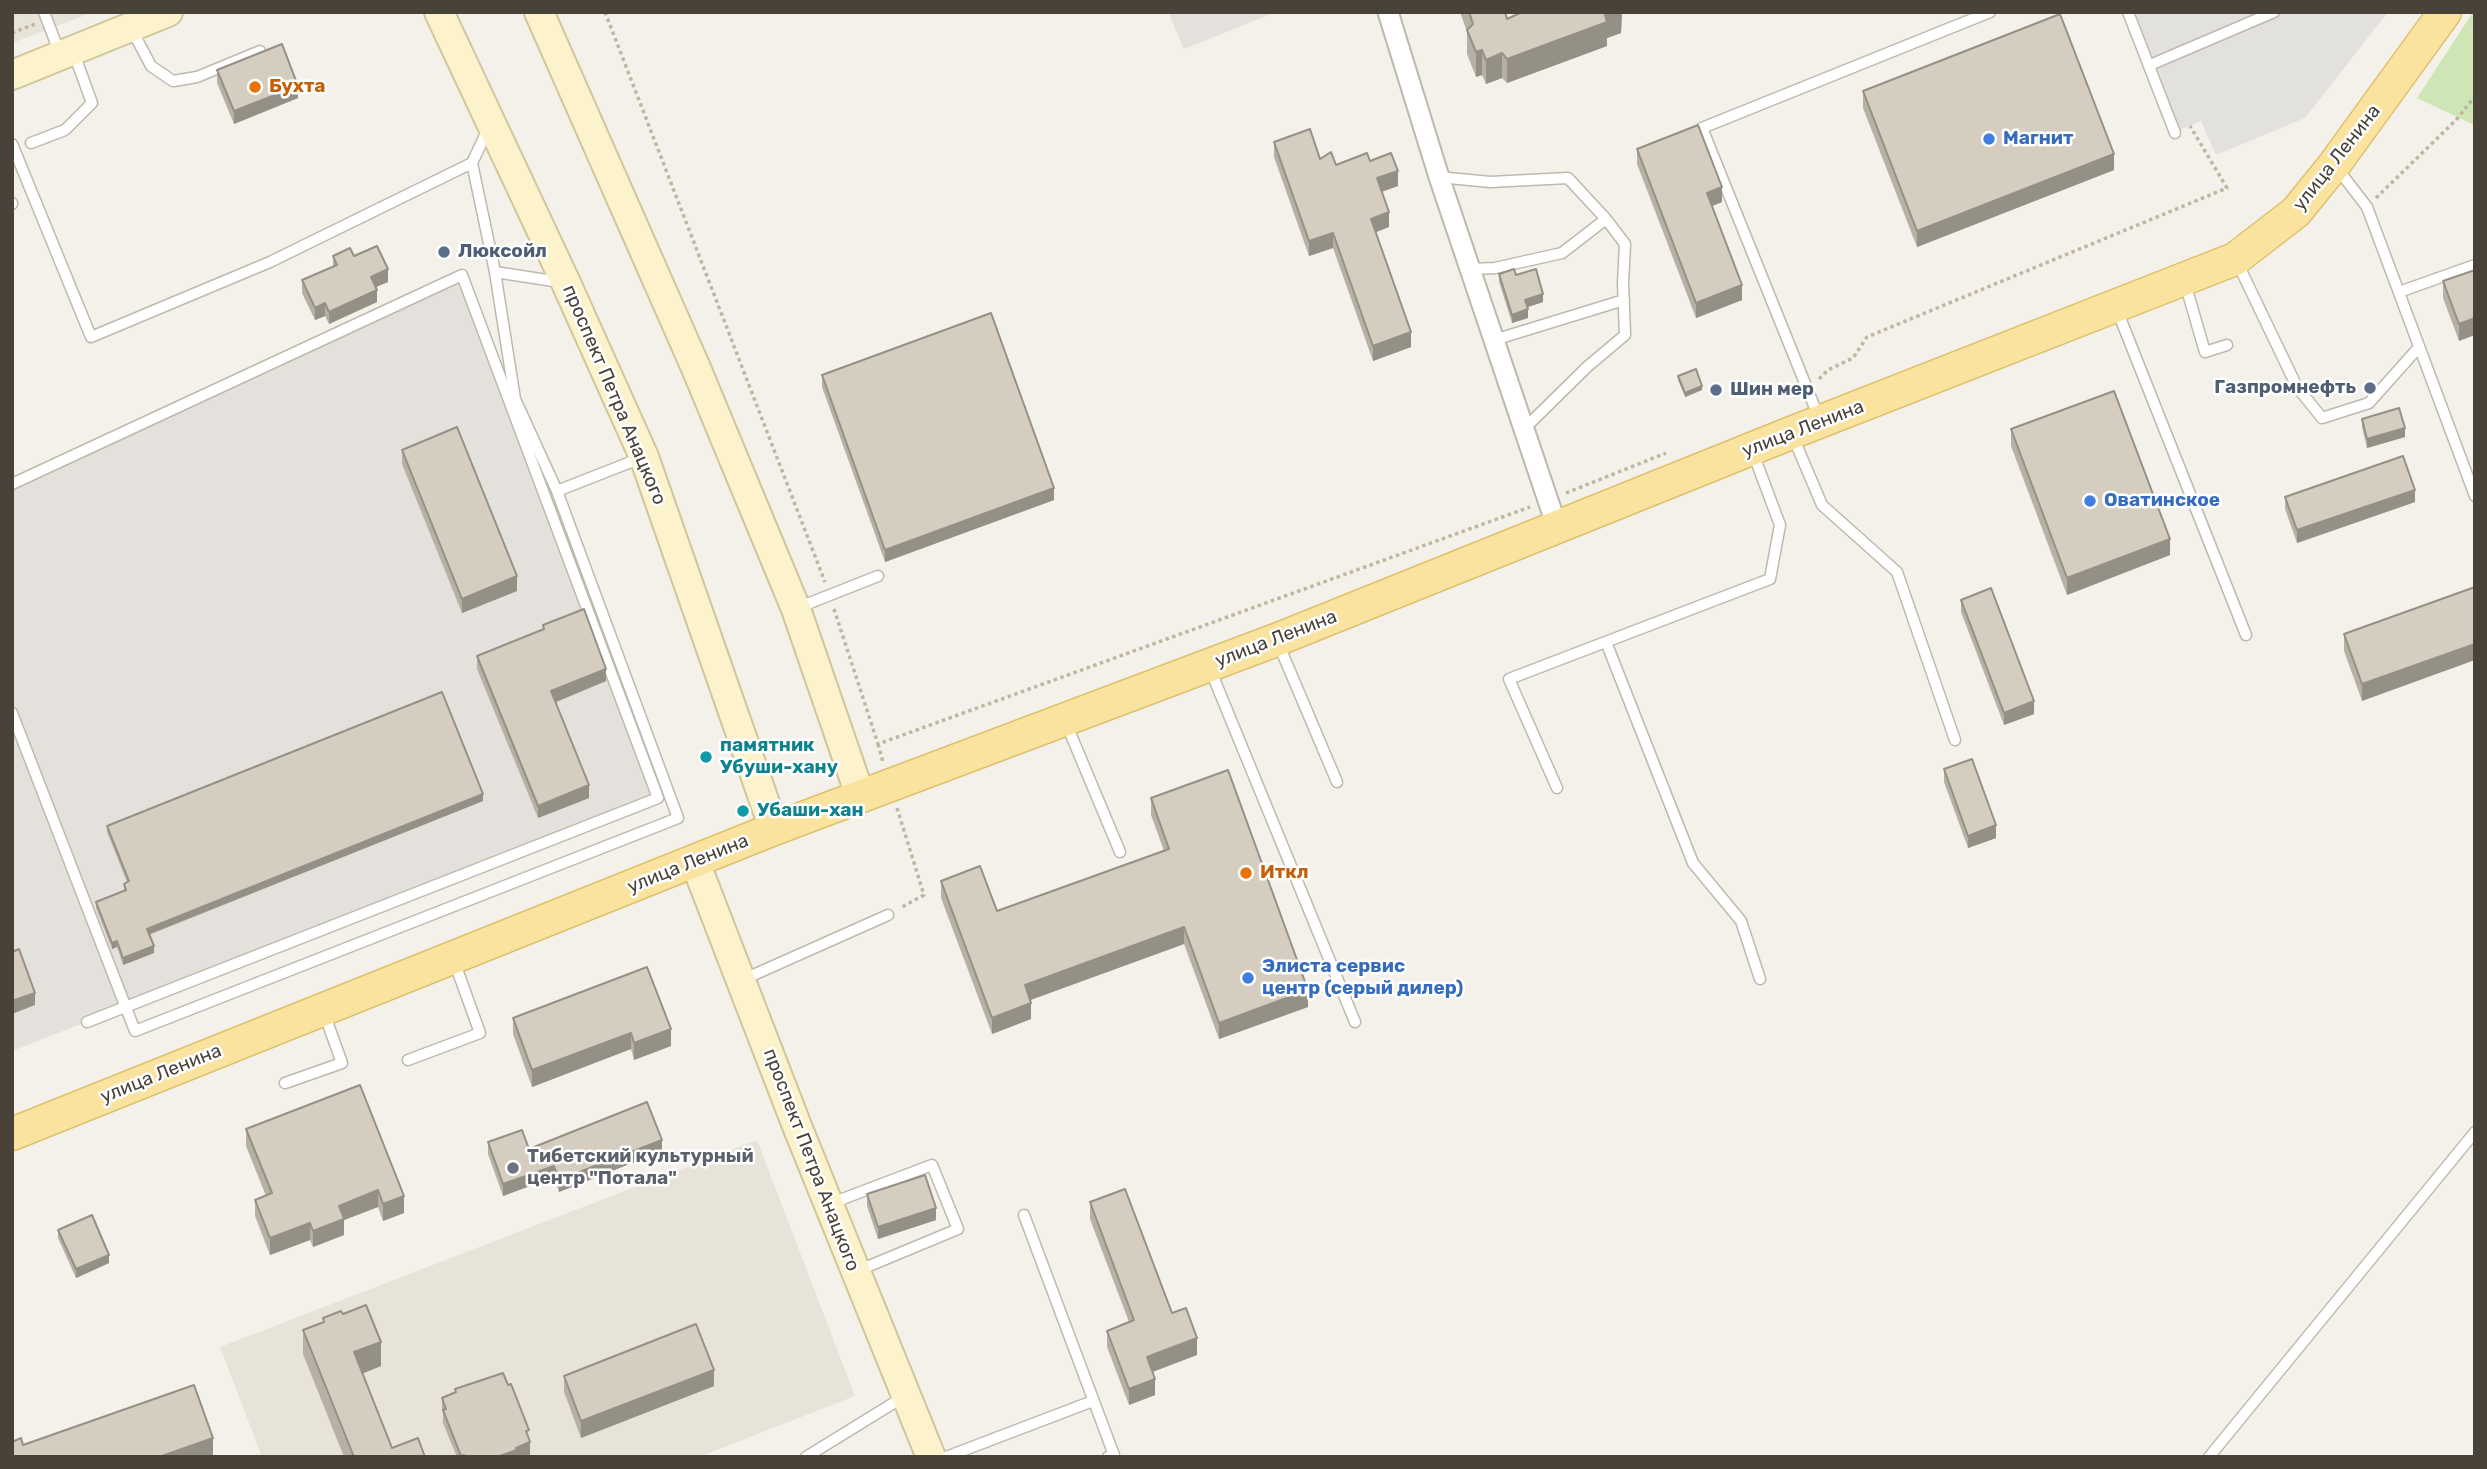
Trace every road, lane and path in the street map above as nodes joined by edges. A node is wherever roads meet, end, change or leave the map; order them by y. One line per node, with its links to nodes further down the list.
1 (44, 12): 13 (lane)
2 (168, 12): 11 (main road)
3 (439, 12): 17 (main road, проспект Петра Анацкого)
4 (539, 12): 52 (main road)
5 (605, 12): 51 (path)
6 (1388, 12): 24 (street)
7 (1990, 12): 39 (lane)
8 (2128, 12): 14 (lane)
9 (2274, 12): 14 (lane)
10 (2445, 12): 23 (main road, улица Ленина)
11 (131, 28): 12 (lane); 13 (main road)
12 (260, 51)
13 (67, 53): 15 (main road); 20 (lane)
14 (2150, 65): 19 (lane)
15 (12, 75)
16 (2475, 96): 25 (path)
17 (492, 122): 22 (lane); 32 (main road, проспект Петра Анацкого)
18 (2190, 126): 39 (path)
19 (2175, 133)
20 (31, 143)
21 (12, 144): 22 (lane)
22 (472, 163): 30 (lane)
23 (2334, 165): 25 (lane); 27 (main road, улица Ленина)
24 (1439, 177): 26 (lane); 29 (street)
25 (2367, 207): 33 (lane)
26 (1606, 219): 29 (lane); 34 (lane)
27 (2235, 258): 31 (main road, улица Ленина); 38 (lane)
28 (2475, 265): 33 (lane)
29 (1470, 269): 36 (street)
30 (495, 272): 32 (lane); 47 (lane)
31 (2184, 279): 35 (main road, улица Ленина); 37 (lane)
32 (566, 283): 45 (main road, проспект Петра Анацкого)
33 (2399, 292): 38 (lane)
34 (1624, 300): 36 (lane); 41 (lane)
35 (2116, 306): 40 (main road, улица Ленина); 53 (lane)
36 (1494, 340): 41 (street)
37 (2227, 345)
38 (2419, 347): 48 (lane)
39 (1807, 389): 40 (lane)
40 (1821, 422): 42 (main road, улица Ленина)
41 (1524, 429): 49 (street)
42 (1791, 433): 43 (main road, улица Ленина); 59 (lane)
43 (1751, 449): 49 (main road, улица Ленина); 55 (lane)
44 (1676, 450): 49 (path)
45 (644, 457): 47 (lane); 66 (main road, проспект Петра Анацкого)
46 (12, 484): 73 (lane)
47 (557, 491): 73 (lane)
48 (2475, 496)
49 (1553, 514): 54 (main road, улица Ленина); 60 (path)
50 (878, 576): 51 (lane)
51 (830, 595): 52 (lane); 60 (path)
52 (796, 609): 64 (main road)
53 (2246, 635)
54 (1276, 640): 56 (main road, улица Ленина); 62 (lane)
55 (1606, 642): 63 (lane); 71 (lane)
56 (1209, 665): 58 (main road, улица Ленина); 75 (lane)
57 (12, 713): 73 (lane)
58 (1064, 720): 64 (main road, улица Ленина); 67 (lane)
59 (1955, 740)
60 (878, 744): 61 (path)
61 (884, 763)
62 (1337, 782)
63 (1557, 788)
64 (860, 795): 66 (main road, улица Ленина)
65 (897, 806): 69 (path)
66 (774, 829): 68 (main road, улица Ленина)
67 (1120, 852)
68 (695, 862): 70 (main road, улица Ленина); 72 (main road, проспект Петра Анацкого)
69 (888, 915): 72 (lane)
70 (453, 958): 74 (main road, улица Ленина); 77 (lane)
71 (1760, 979)
72 (741, 980): 81 (main road, проспект Петра Анацкого)
73 (126, 1007): 76 (lane)
74 (322, 1010): 78 (lane); 80 (main road, улица Ленина)
75 (1355, 1021)
76 (87, 1022)
77 (408, 1060)
78 (285, 1083)
79 (2475, 1132): 90 (lane)
80 (12, 1134)
81 (828, 1204): 83 (main road, проспект Петра Анацкого); 83 (lane)
82 (1024, 1215): 85 (lane)
83 (855, 1272): 84 (main road, проспект Петра Анацкого)
84 (905, 1396): 86 (lane); 87 (main road, проспект Петра Анацкого)
85 (1093, 1401): 88 (lane); 89 (lane)
86 (806, 1457)
87 (931, 1457)
88 (946, 1457)
89 (1108, 1457)
90 (2209, 1457)

